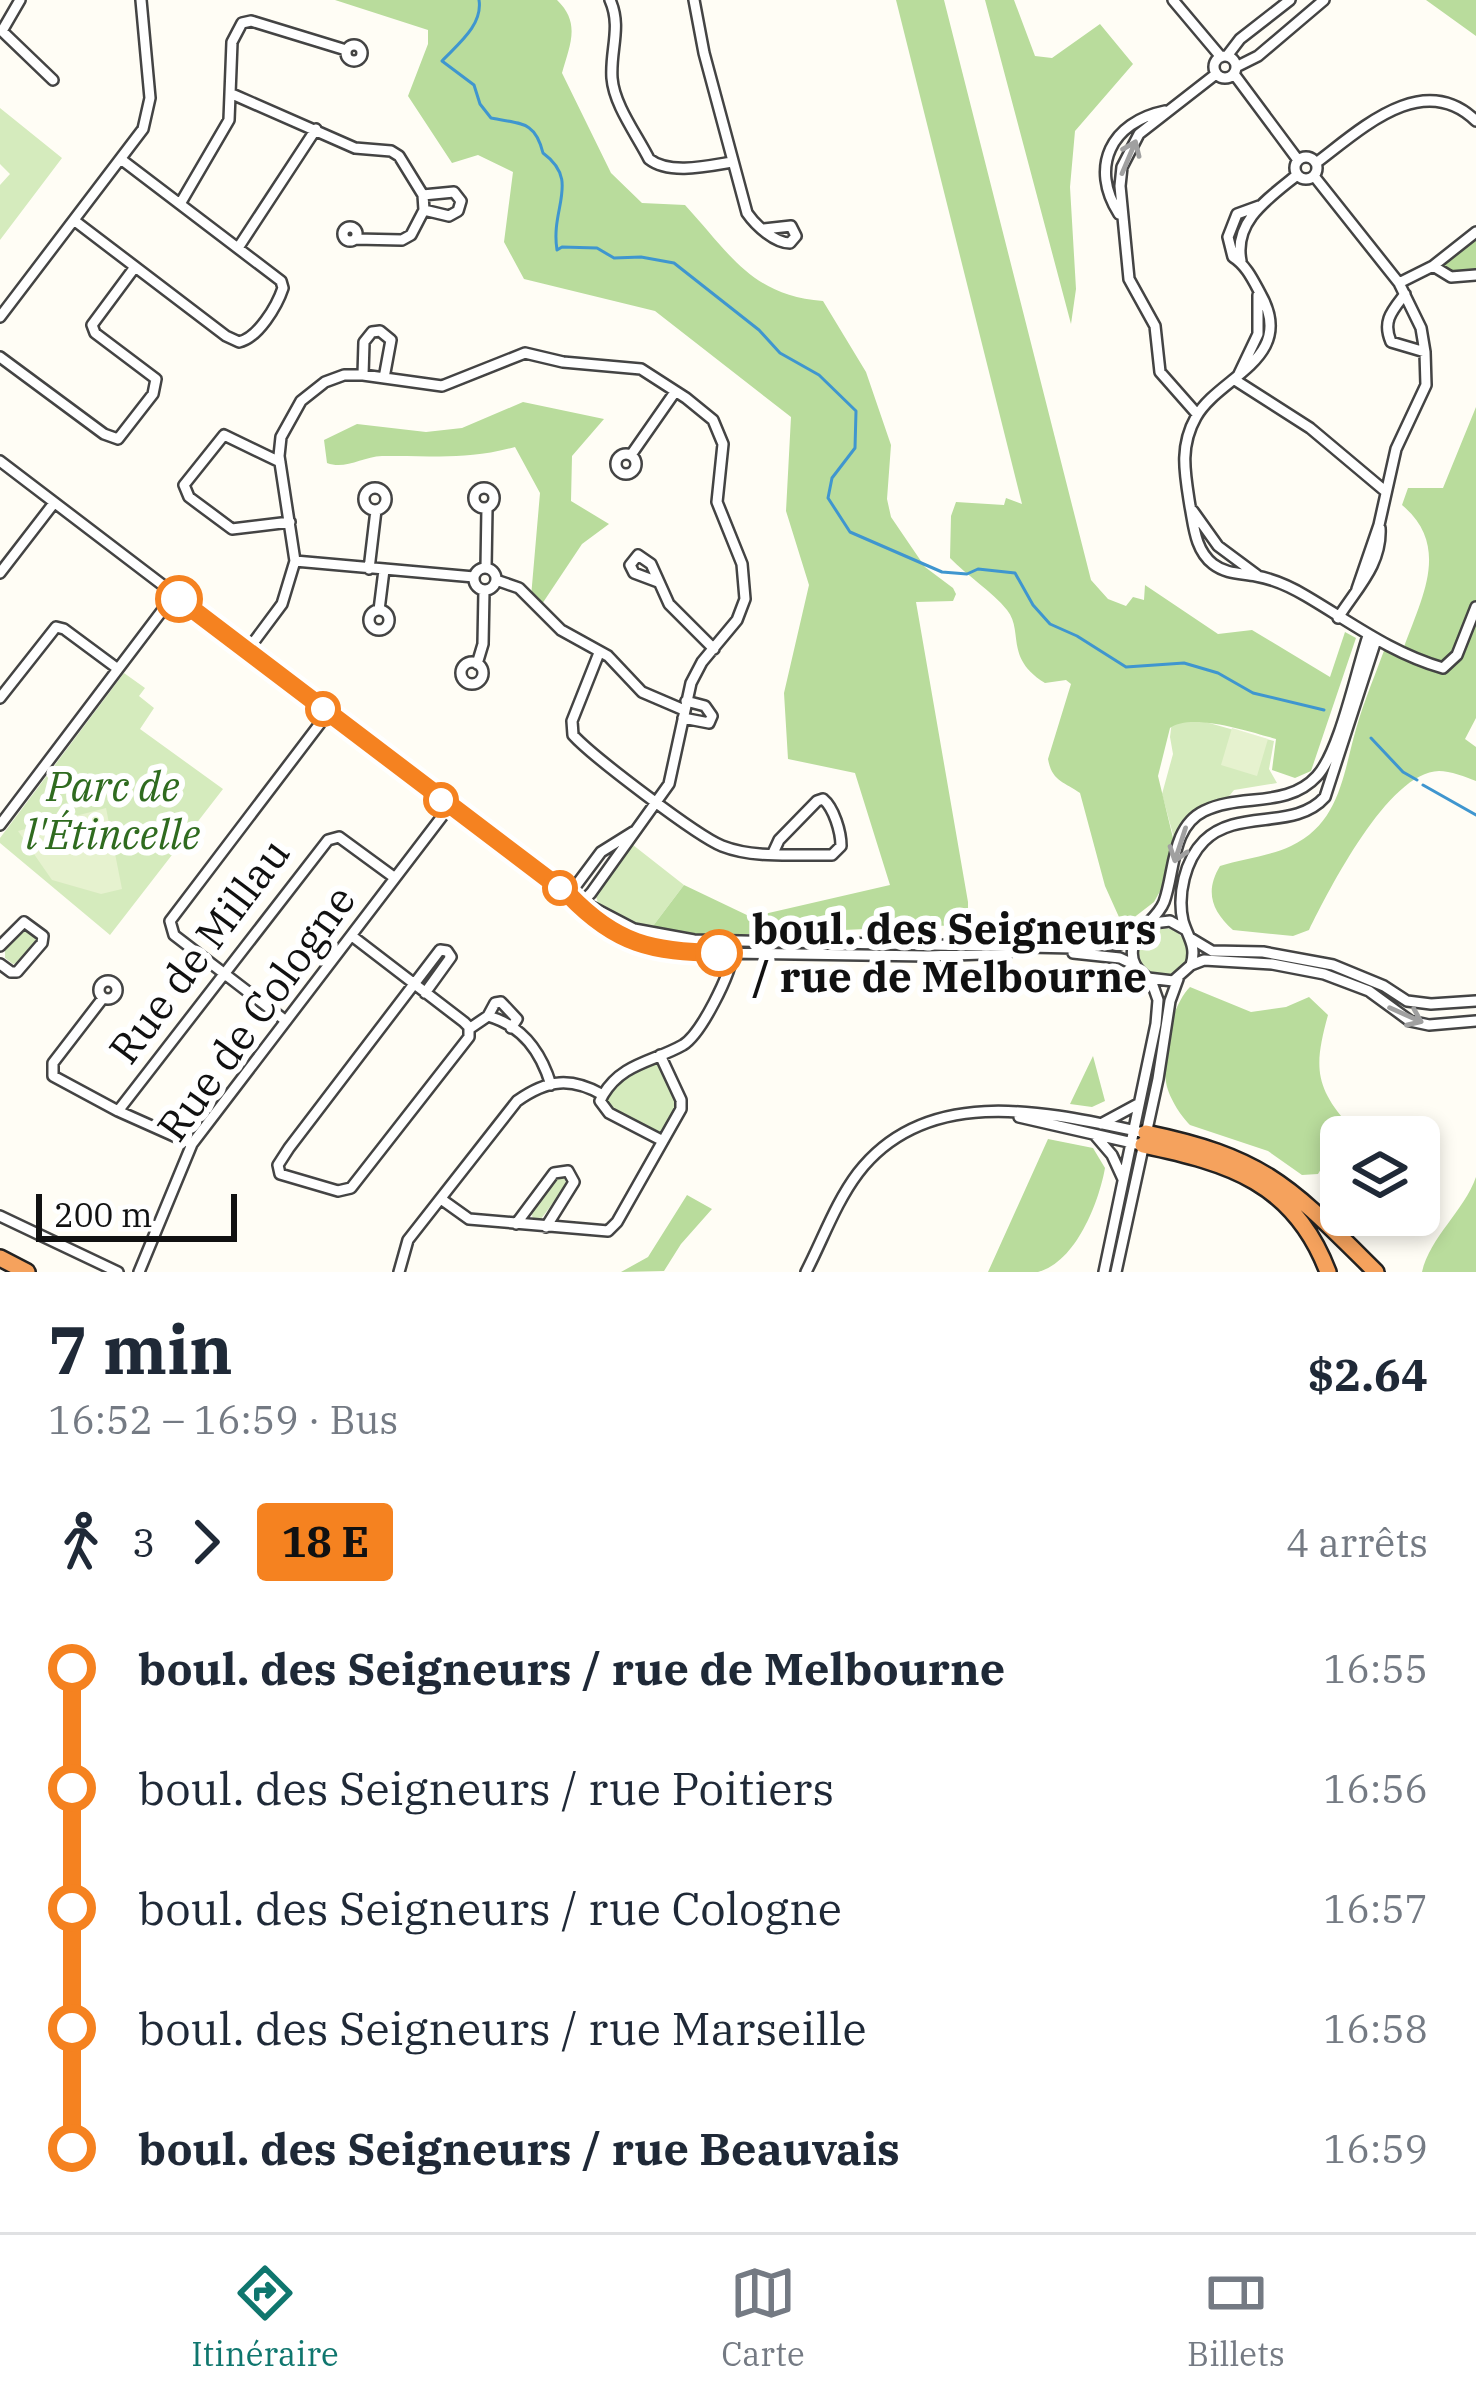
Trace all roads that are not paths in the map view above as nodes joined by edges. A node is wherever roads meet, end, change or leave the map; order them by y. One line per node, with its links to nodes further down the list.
1 (20, 0): 12 (street)
2 (141, 0): 16 (street)
3 (610, 0): 18 (street)
4 (694, 0): 18 (street)
5 (1173, 0): 9 (street)
6 (1290, 0): 9 (street)
7 (1324, 0): 10 (street)
8 (346, 50): 13 (street)
9 (1224, 57): 10 (street); 11 (street)
10 (1235, 70): 11 (street); 17 (street)
11 (1216, 74): 42 (street)
12 (53, 80)
13 (232, 94): 15 (street); 23 (street)
14 (1476, 121): 19 (street)
15 (316, 128): 22 (street); 29 (street)
16 (122, 160): 23 (street); 25 (street)
17 (1298, 160): 19 (street); 20 (street)
18 (732, 162): 26 (street)
19 (1316, 163): 21 (street)
20 (1298, 176): 21 (street); 40 (street)
21 (1314, 176): 33 (street)
22 (423, 195): 24 (street); 24 (street)
23 (180, 204): 29 (street)
24 (424, 210): 28 (street)
25 (74, 221): 31 (street); 35 (street)
26 (764, 230)
27 (1476, 232): 30 (street)
28 (355, 239)
29 (238, 248): 31 (street)
30 (1433, 266): 32 (street); 33 (street)
31 (136, 267): 37 (street)
32 (1476, 275)
33 (1399, 283): 34 (street)
34 (1405, 294): 36 (street); 36 (street)
35 (0, 317)
36 (1425, 352): 46 (street)
37 (0, 357)
38 (363, 375): 39 (street); 39 (street); 45 (street)
39 (384, 378): 41 (street)
40 (1235, 380): 42 (street); 46 (street)
41 (674, 392): 43 (street); 67 (street)
42 (1197, 414): 48 (street)
43 (632, 455)
44 (0, 461): 47 (street)
45 (280, 462): 51 (street); 51 (street)
46 (1385, 491): 65 (street)
47 (54, 502): 56 (street); 62 (street)
48 (1190, 507): 57 (street); 57 (street)
49 (487, 508): 53 (street)
50 (376, 510): 54 (street)
51 (290, 522): 52 (street)
52 (295, 561): 54 (street); 68 (street)
53 (486, 568): 58 (street); 59 (street)
54 (369, 569): 55 (street)
55 (384, 570): 58 (street); 64 (street)
56 (0, 573)
57 (1259, 576): 65 (street)
58 (474, 577): 61 (street)
59 (496, 580): 61 (street); 69 (street)
60 (658, 582): 67 (street)
61 (484, 590): 70 (street)
62 (174, 595): 68 (street); 71 (street)
63 (1476, 607): 66 (street)
64 (380, 610)
65 (1338, 618): 66 (street)
66 (1372, 638): 83 (street, one-way to 83); 84 (street)
67 (714, 649): 73 (street)
68 (247, 651): 74 (street)
69 (599, 653): 73 (street); 75 (street)
70 (477, 664)
71 (118, 669): 72 (street); 77 (street)
72 (0, 698)
73 (684, 710): 75 (street)
74 (328, 713): 76 (street); 92 (street)
75 (659, 802): 78 (street); 79 (street)
76 (450, 806): 80 (street, Rue de Cologne); 81 (street)
77 (0, 825)
78 (636, 830): 81 (street); 82 (street)
79 (773, 854): 79 (street)
80 (395, 878): 85 (street, Rue de Cologne); 92 (street, Rue de Millau)
81 (569, 895): 82 (street)
82 (580, 903): 88 (street)
83 (1151, 923): 84 (street); 86 (street)
84 (1189, 935): 91 (street); 98 (street)
85 (352, 936): 95 (street); 99 (street, Rue de Cologne)
86 (1136, 938): 88 (street); 90 (street)
87 (0, 946): 89 (street)
88 (734, 947): 90 (street); 102 (street)
89 (0, 964)
90 (1135, 965): 94 (street)
91 (1191, 965): 93 (street); 100 (street, one-way to 100)
92 (224, 974): 99 (street); 106 (street, Rue de Millau)
93 (1178, 979): 94 (street); 108 (street)
94 (1151, 980): 105 (street)
95 (412, 983): 96 (street); 96 (street); 101 (street)
96 (425, 993): 101 (street)
97 (103, 998): 106 (street)
98 (1476, 1001)
99 (286, 1021): 110 (street, Rue de Cologne)
100 (1476, 1021)
101 (469, 1029): 103 (street)
102 (660, 1055): 104 (street); 109 (street)
103 (551, 1085): 104 (street); 112 (street)
104 (603, 1095): 109 (street)
105 (1140, 1102): 107 (street); 108 (street)
106 (118, 1111): 110 (street)
107 (1098, 1129): 108 (street); 111 (street); 121 (street)
108 (1139, 1138): 111 (street); 123 (street); 124 (highway); 125 (highway)
109 (663, 1142): 115 (street)
110 (192, 1144): 119 (street, Rue de Cologne)
111 (1124, 1179): 122 (street)
112 (441, 1199): 114 (street); 120 (street)
113 (0, 1216): 118 (street)
114 (515, 1224): 115 (street); 115 (street)
115 (546, 1227)
116 (0, 1258): 117 (highway)
117 (27, 1272)
118 (118, 1272)
119 (139, 1272)
120 (399, 1272)
121 (806, 1272)
122 (1104, 1272)
123 (1116, 1272)
124 (1328, 1272)
125 (1376, 1272)

